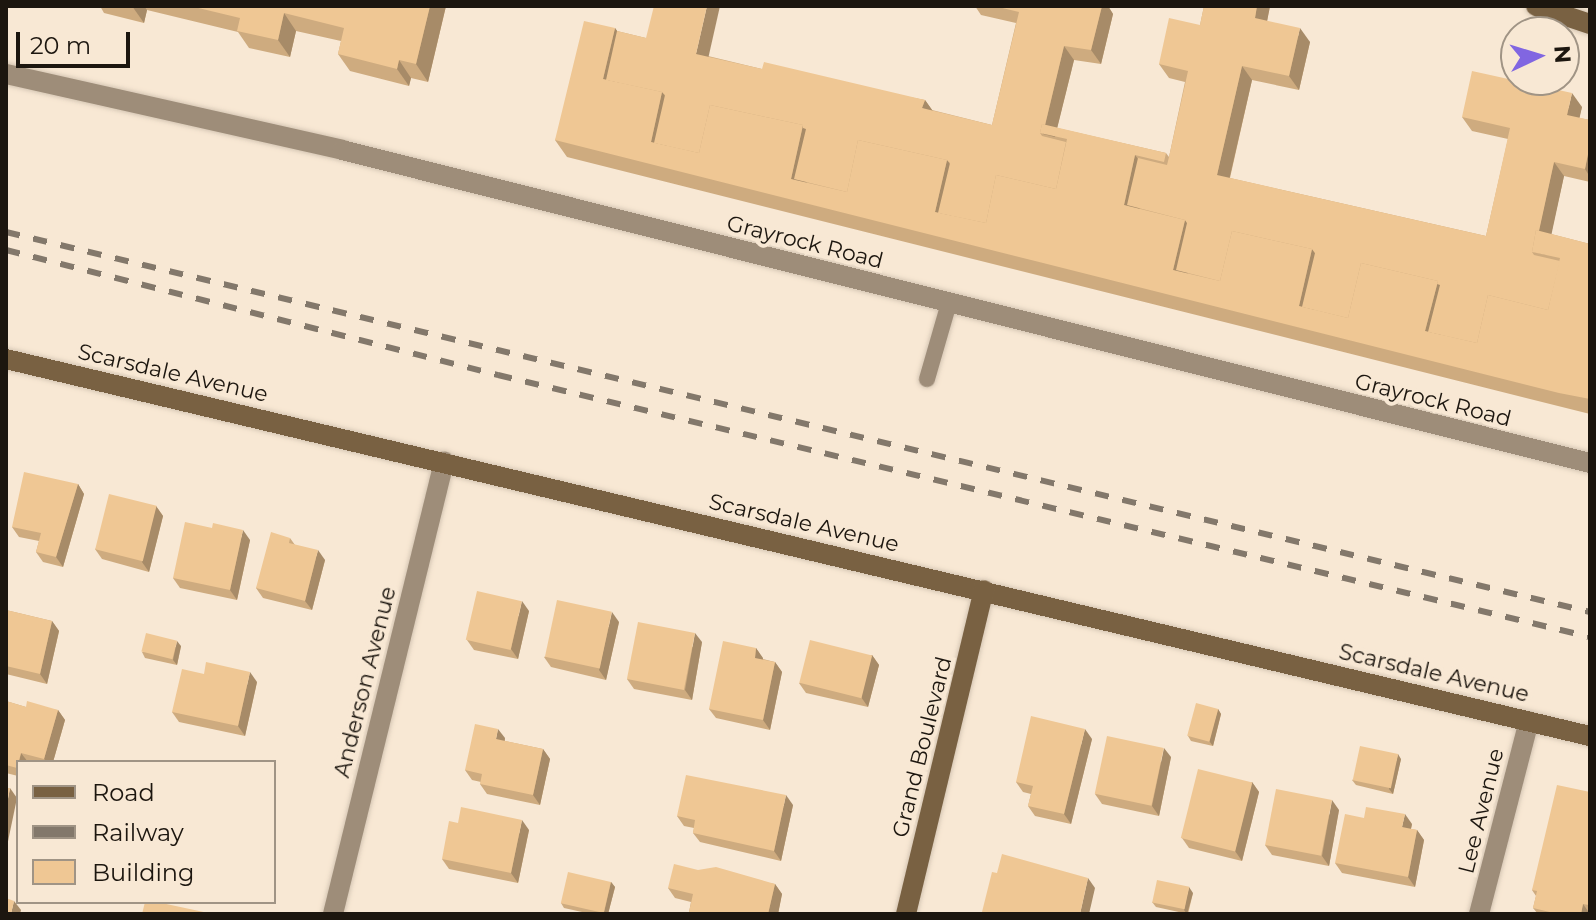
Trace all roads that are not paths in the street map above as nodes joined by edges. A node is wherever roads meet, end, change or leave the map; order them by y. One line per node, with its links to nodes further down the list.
1 (1536, 6): 2 (street)
2 (1590, 24)
3 (6, 74): 4 (street, Grayrock Road)
4 (949, 303): 6 (lane); 8 (street, Grayrock Road)
5 (6, 359): 7 (street, Scarsdale Avenue)
6 (927, 379)
7 (444, 461): 9 (street, Scarsdale Avenue); 12 (street, Anderson Avenue)
8 (1590, 463)
9 (984, 590): 10 (street, Scarsdale Avenue); 13 (street, Grand Boulevard)
10 (1529, 721): 11 (street, Scarsdale Avenue); 14 (street, Lee Avenue)
11 (1590, 736)
12 (333, 914)
13 (906, 914)
14 (1479, 914)

